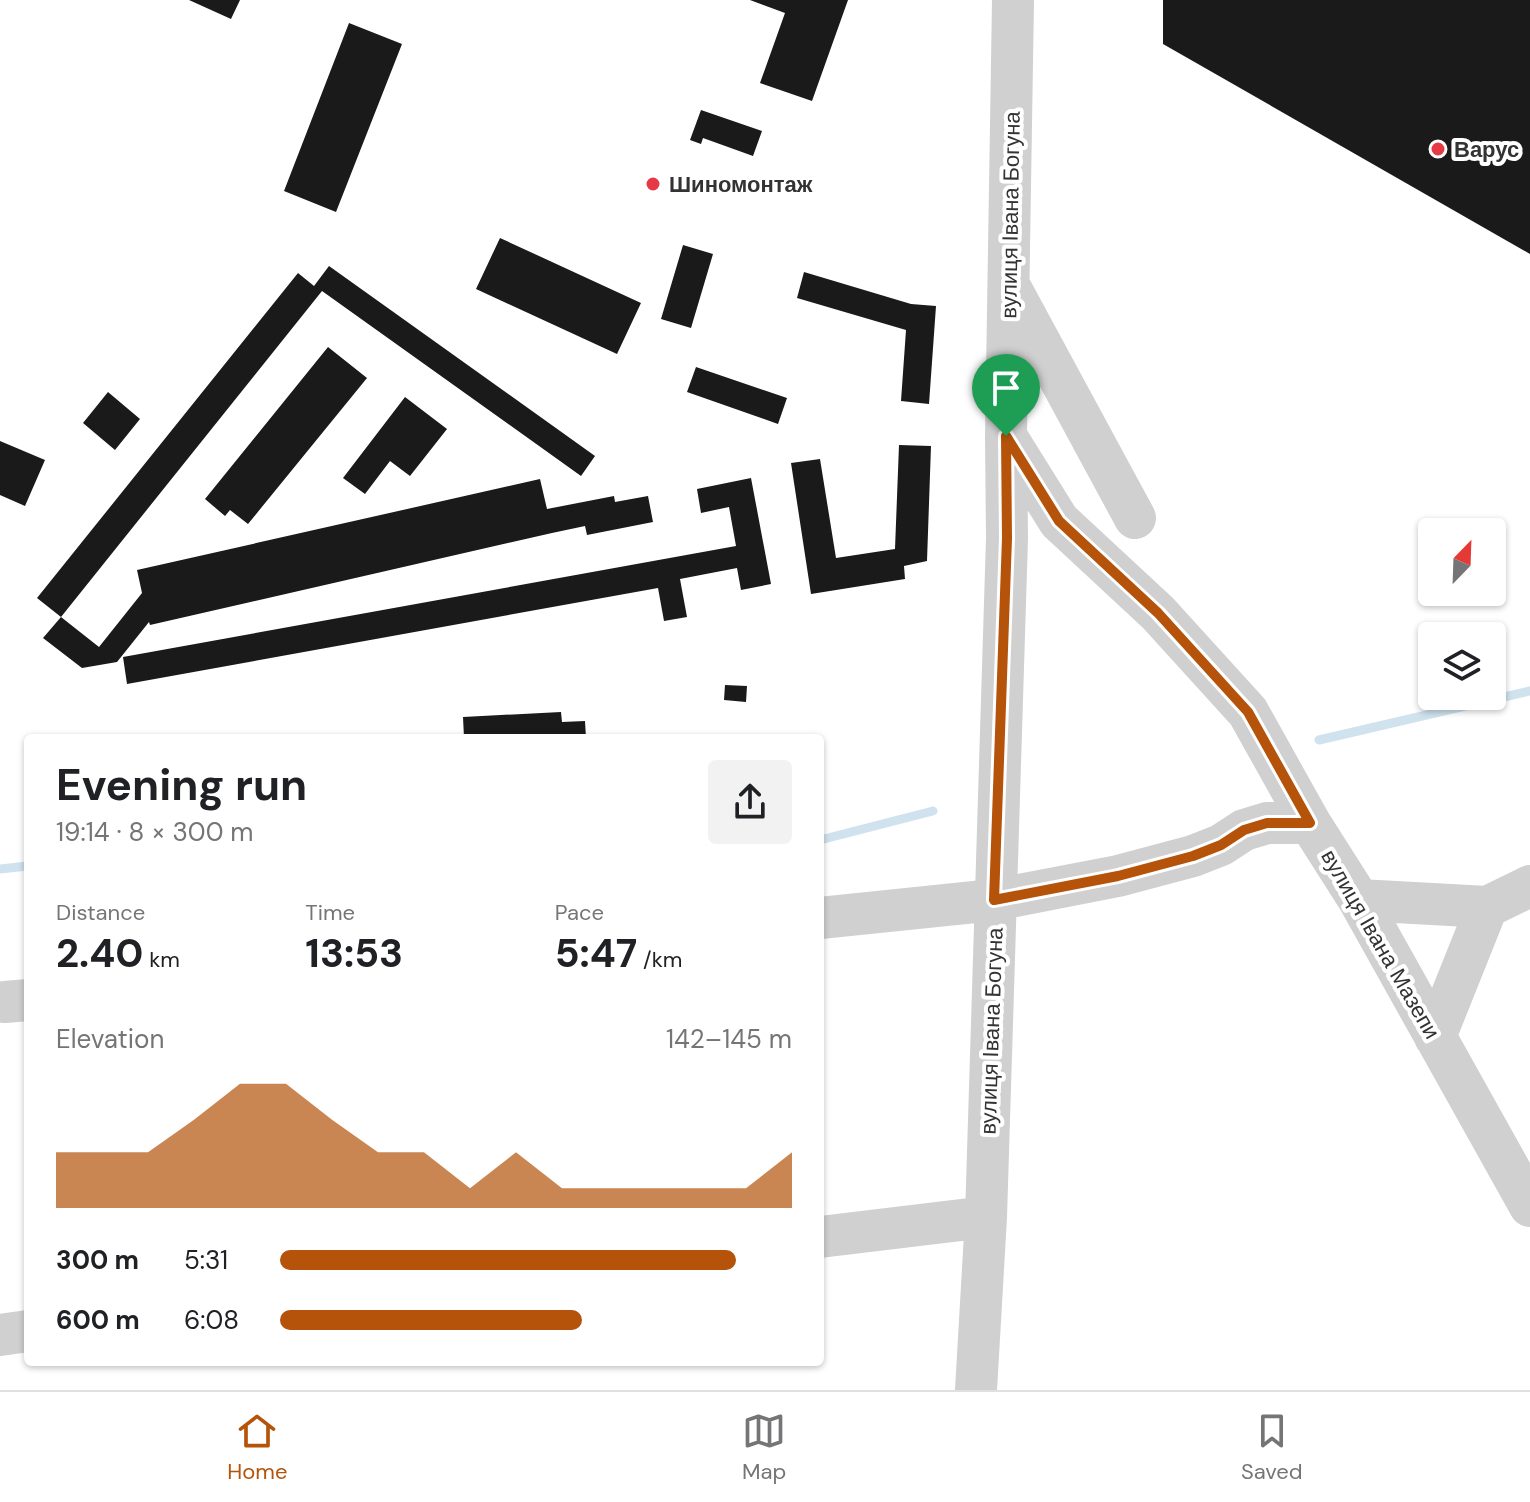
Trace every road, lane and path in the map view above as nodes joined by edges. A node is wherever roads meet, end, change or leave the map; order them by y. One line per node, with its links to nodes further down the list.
1 (1013, 0): 2 (street, вулиця Івана Богуна)
2 (1009, 284): 3 (street, вулиця Івана Богуна); 4 (street)
3 (1006, 436): 5 (street, вулиця Івана Мазепи); 6 (street, вулиця Івана Богуна)
4 (1135, 518)
5 (1059, 521): 6 (street); 7 (street, вулиця Івана Мазепи)
6 (1007, 538): 9 (street, вулиця Івана Богуна)
7 (1310, 823): 9 (street); 10 (street, вулиця Івана Мазепи)
8 (1530, 886): 11 (street)
9 (994, 900): 12 (street); 15 (street, вулиця Івана Богуна)
10 (1359, 900): 11 (street); 13 (street, вулиця Івана Мазепи)
11 (1487, 907): 13 (street)
12 (824, 918)
13 (1435, 1037): 14 (street, вулиця Івана Мазепи)
14 (1530, 1206)
15 (986, 1217): 16 (street); 19 (street, вулиця Івана Богуна)
16 (824, 1237)
17 (24, 1332): 18 (street)
18 (0, 1335)
19 (976, 1390)

